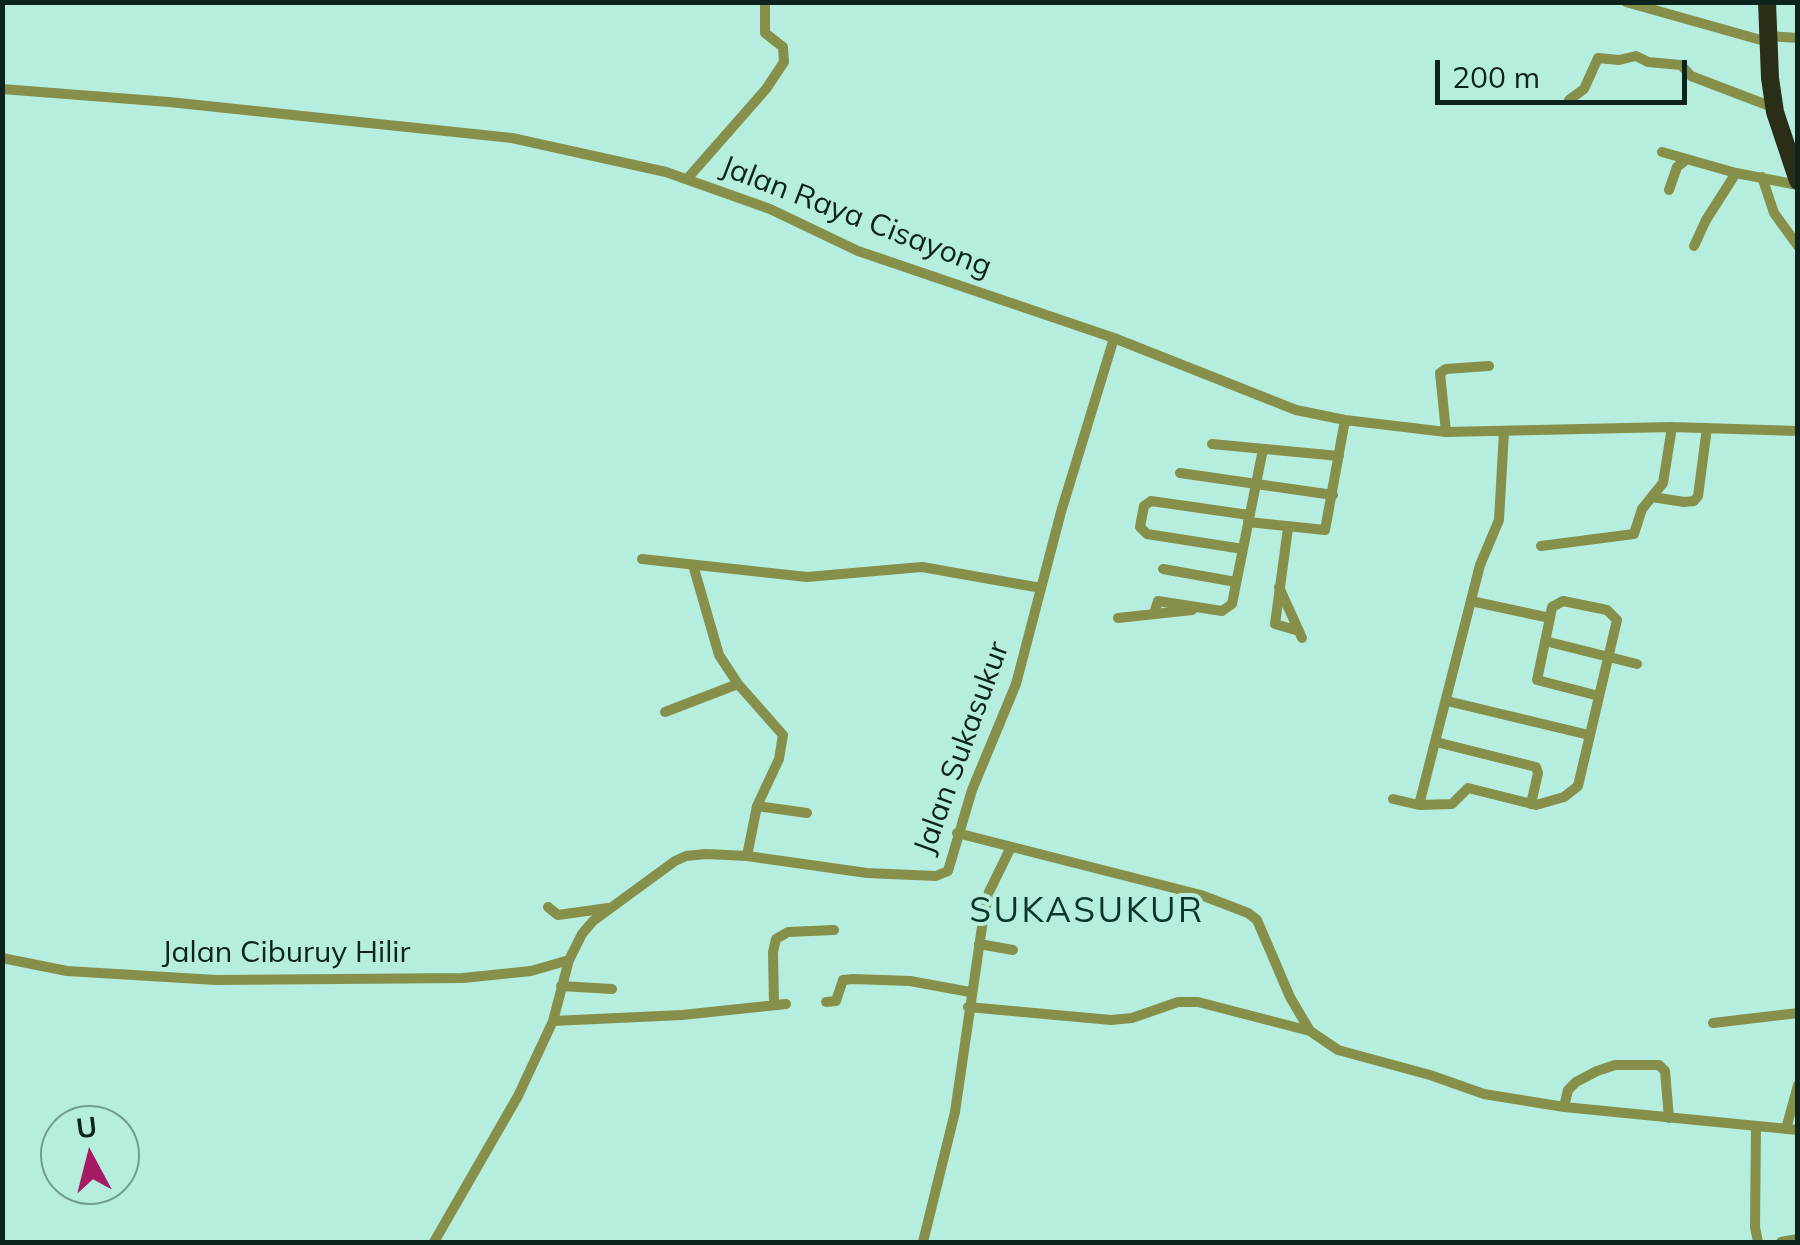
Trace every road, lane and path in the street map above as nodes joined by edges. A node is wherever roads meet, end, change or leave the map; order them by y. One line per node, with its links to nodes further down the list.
1 (765, 2): 13 (street)
2 (1626, 2): 5 (street)
3 (1767, 2): 5 (highway)
4 (1798, 38): 5 (street)
5 (1769, 54): 8 (highway)
6 (2, 89): 13 (street, Jalan Raya Cisayong)
7 (1569, 100): 8 (street)
8 (1775, 108): 14 (highway)
9 (1662, 152): 10 (street)
10 (1686, 159): 11 (street); 15 (street)
11 (1736, 173): 12 (street); 16 (street)
12 (1762, 177): 14 (street); 17 (street)
13 (687, 179): 18 (street, Jalan Raya Cisayong)
14 (1798, 183)
15 (1669, 190)
16 (1694, 246)
17 (1798, 246)
18 (1114, 338): 20 (street, Jalan Raya Cisayong); 42 (street, Jalan Sukasukur)
19 (1490, 366): 24 (street)
20 (1345, 420): 24 (street, Jalan Raya Cisayong); 28 (street)
21 (1672, 427): 22 (street, Jalan Raya Cisayong); 25 (street, Jalan Raya Cisayong); 32 (street)
22 (1707, 428): 23 (street, Jalan Raya Cisayong); 32 (street)
23 (1798, 431)
24 (1446, 432): 25 (street, Jalan Raya Cisayong)
25 (1504, 432): 43 (street)
26 (1212, 444): 27 (street)
27 (1262, 449): 28 (street); 30 (street)
28 (1339, 456): 31 (street)
29 (1180, 473): 30 (street)
30 (1254, 484): 31 (street); 33 (street)
31 (1333, 495): 34 (street)
32 (1652, 498): 35 (street)
33 (1249, 519): 34 (street); 36 (street); 36 (street)
34 (1288, 528): 41 (street)
35 (1542, 546)
36 (1243, 548): 40 (street)
37 (642, 559): 38 (street)
38 (693, 565): 42 (street); 49 (street)
39 (1163, 569): 40 (street)
40 (1236, 582): 44 (street)
41 (1279, 586): 41 (street)
42 (1041, 588): 60 (street, Jalan Sukasukur)
43 (1471, 600): 45 (street); 51 (street)
44 (1118, 618)
45 (1550, 618): 46 (street); 47 (street)
46 (1545, 641): 47 (street); 50 (street)
47 (1610, 657): 48 (street); 50 (street)
48 (1637, 664)
49 (738, 684): 52 (street); 58 (street)
50 (1600, 696): 53 (street)
51 (1448, 701): 53 (street); 54 (street)
52 (665, 712)
53 (1589, 735): 57 (street)
54 (1436, 742): 56 (street); 57 (street)
55 (1393, 800): 56 (street)
56 (1419, 804): 57 (street)
57 (1531, 804)
58 (757, 806): 59 (street); 62 (street)
59 (807, 813)
60 (957, 832): 61 (street); 62 (street, Jalan Sukasukur)
61 (1011, 847): 66 (street); 78 (street)
62 (747, 856): 64 (street, Jalan Sukasukur)
63 (548, 907): 64 (street)
64 (612, 907): 69 (street, Jalan Sukasukur)
65 (834, 930): 76 (street)
66 (978, 944): 67 (street); 72 (street)
67 (1014, 950)
68 (2, 958): 69 (street, Jalan Ciburuy Hilir)
69 (569, 960): 70 (street, Jalan Sukasukur)
70 (561, 986): 71 (street); 76 (street, Jalan Sukasukur)
71 (612, 989)
72 (970, 992): 73 (street); 74 (street)
73 (826, 1002)
74 (968, 1007): 78 (street); 86 (street)
75 (1798, 1013): 77 (street)
76 (553, 1021): 85 (street, Jalan Sukasukur)
77 (1713, 1024)
78 (1310, 1031): 80 (street)
79 (1798, 1085): 83 (street)
80 (1564, 1106): 81 (street); 81 (street)
81 (1669, 1118): 82 (street)
82 (1756, 1126): 83 (street); 87 (street)
83 (1792, 1129)
84 (1798, 1239): 88 (street)
85 (434, 1242)
86 (923, 1242)
87 (1758, 1242)
88 (1781, 1242)

